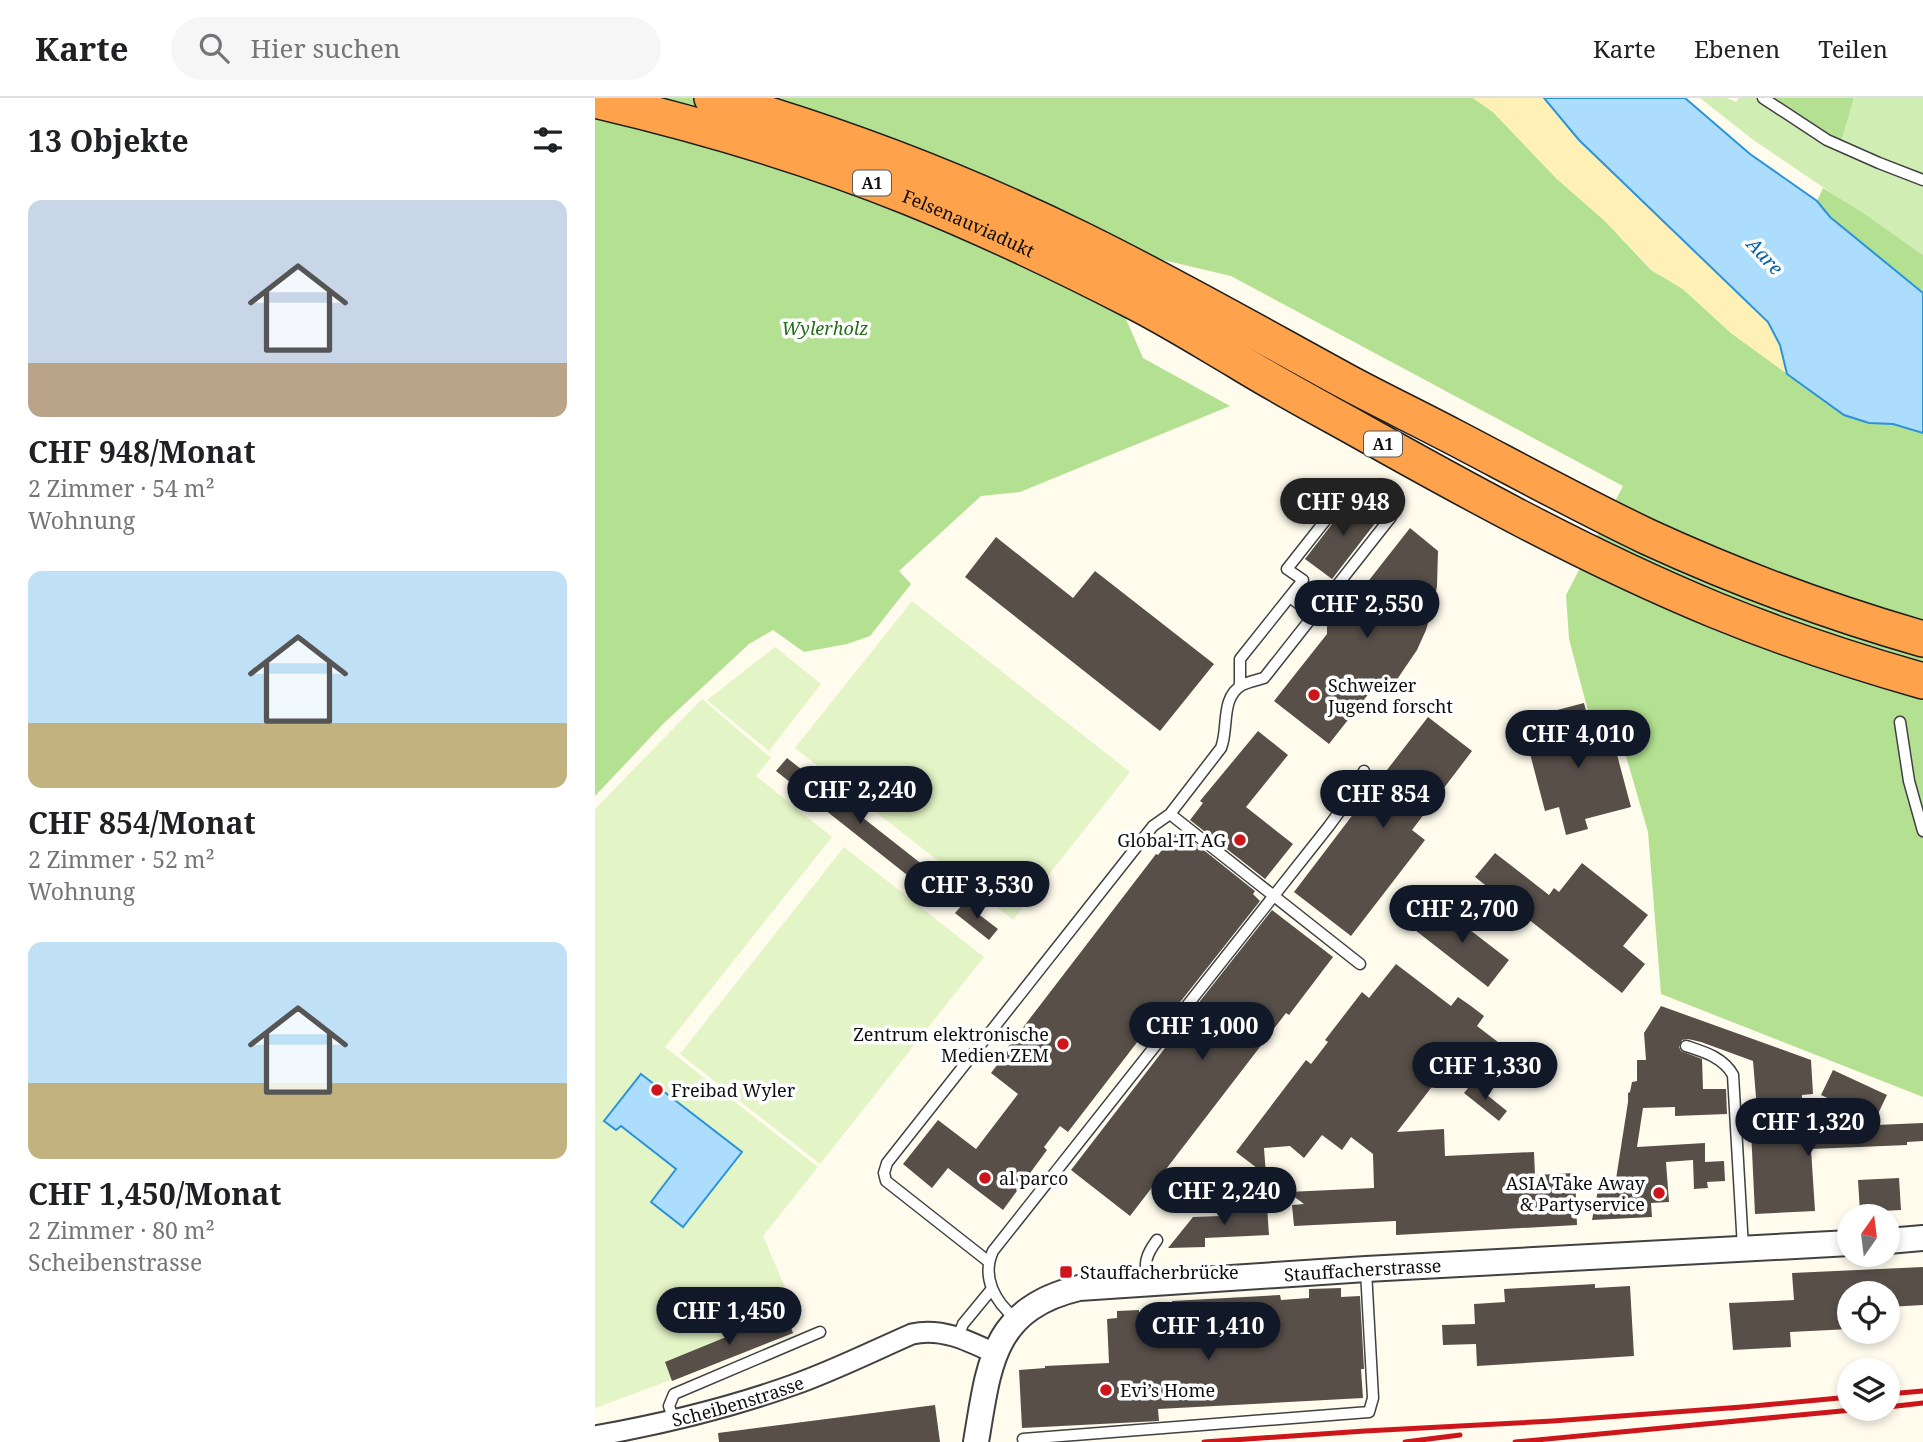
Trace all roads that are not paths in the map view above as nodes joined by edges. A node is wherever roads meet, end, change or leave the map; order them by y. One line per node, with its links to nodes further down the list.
1 (712, 98): 5 (highway, Felsenauviadukt / A1)
2 (1763, 98): 4 (lane)
3 (595, 100): 5 (highway, Felsenauviadukt / A1)
4 (1923, 180)
5 (1143, 289): 8 (highway, A1); 9 (highway, A1)
6 (1290, 597): 7 (lane); 7 (lane); 10 (lane)
7 (1313, 615): 10 (lane)
8 (1923, 639)
9 (1923, 681)
10 (1240, 686): 13 (lane)
11 (1900, 722): 14 (lane)
12 (1364, 771): 15 (lane)
13 (1170, 814): 15 (lane); 25 (lane)
14 (1923, 831)
15 (1274, 896): 16 (lane); 25 (lane)
16 (1360, 964)
17 (1686, 1046): 19 (lane)
18 (1833, 1113): 19 (lane)
19 (1736, 1118): 24 (lane)
20 (1923, 1238): 22 (street)
21 (1157, 1240): 27 (lane)
22 (1901, 1240)
23 (1837, 1244): 24 (street, Stauffacherstrasse)
24 (1743, 1249): 26 (street, Stauffacherstrasse)
25 (989, 1262): 28 (lane)
26 (1366, 1269): 27 (street, Stauffacherstrasse); 35 (lane)
27 (1146, 1283): 29 (street, Stauffacherstrasse)
28 (991, 1290): 29 (lane); 31 (lane)
29 (1017, 1320): 32 (street, Stauffacherstrasse)
30 (820, 1332): 33 (lane)
31 (958, 1337): 32 (street, Scheibenstrasse); 33 (street, Scheibenstrasse)
32 (994, 1353): 36 (street, Stauffacherstrasse)
33 (674, 1420): 34 (street, Scheibenstrasse)
34 (608, 1437)
35 (1023, 1438)
36 (976, 1442)

